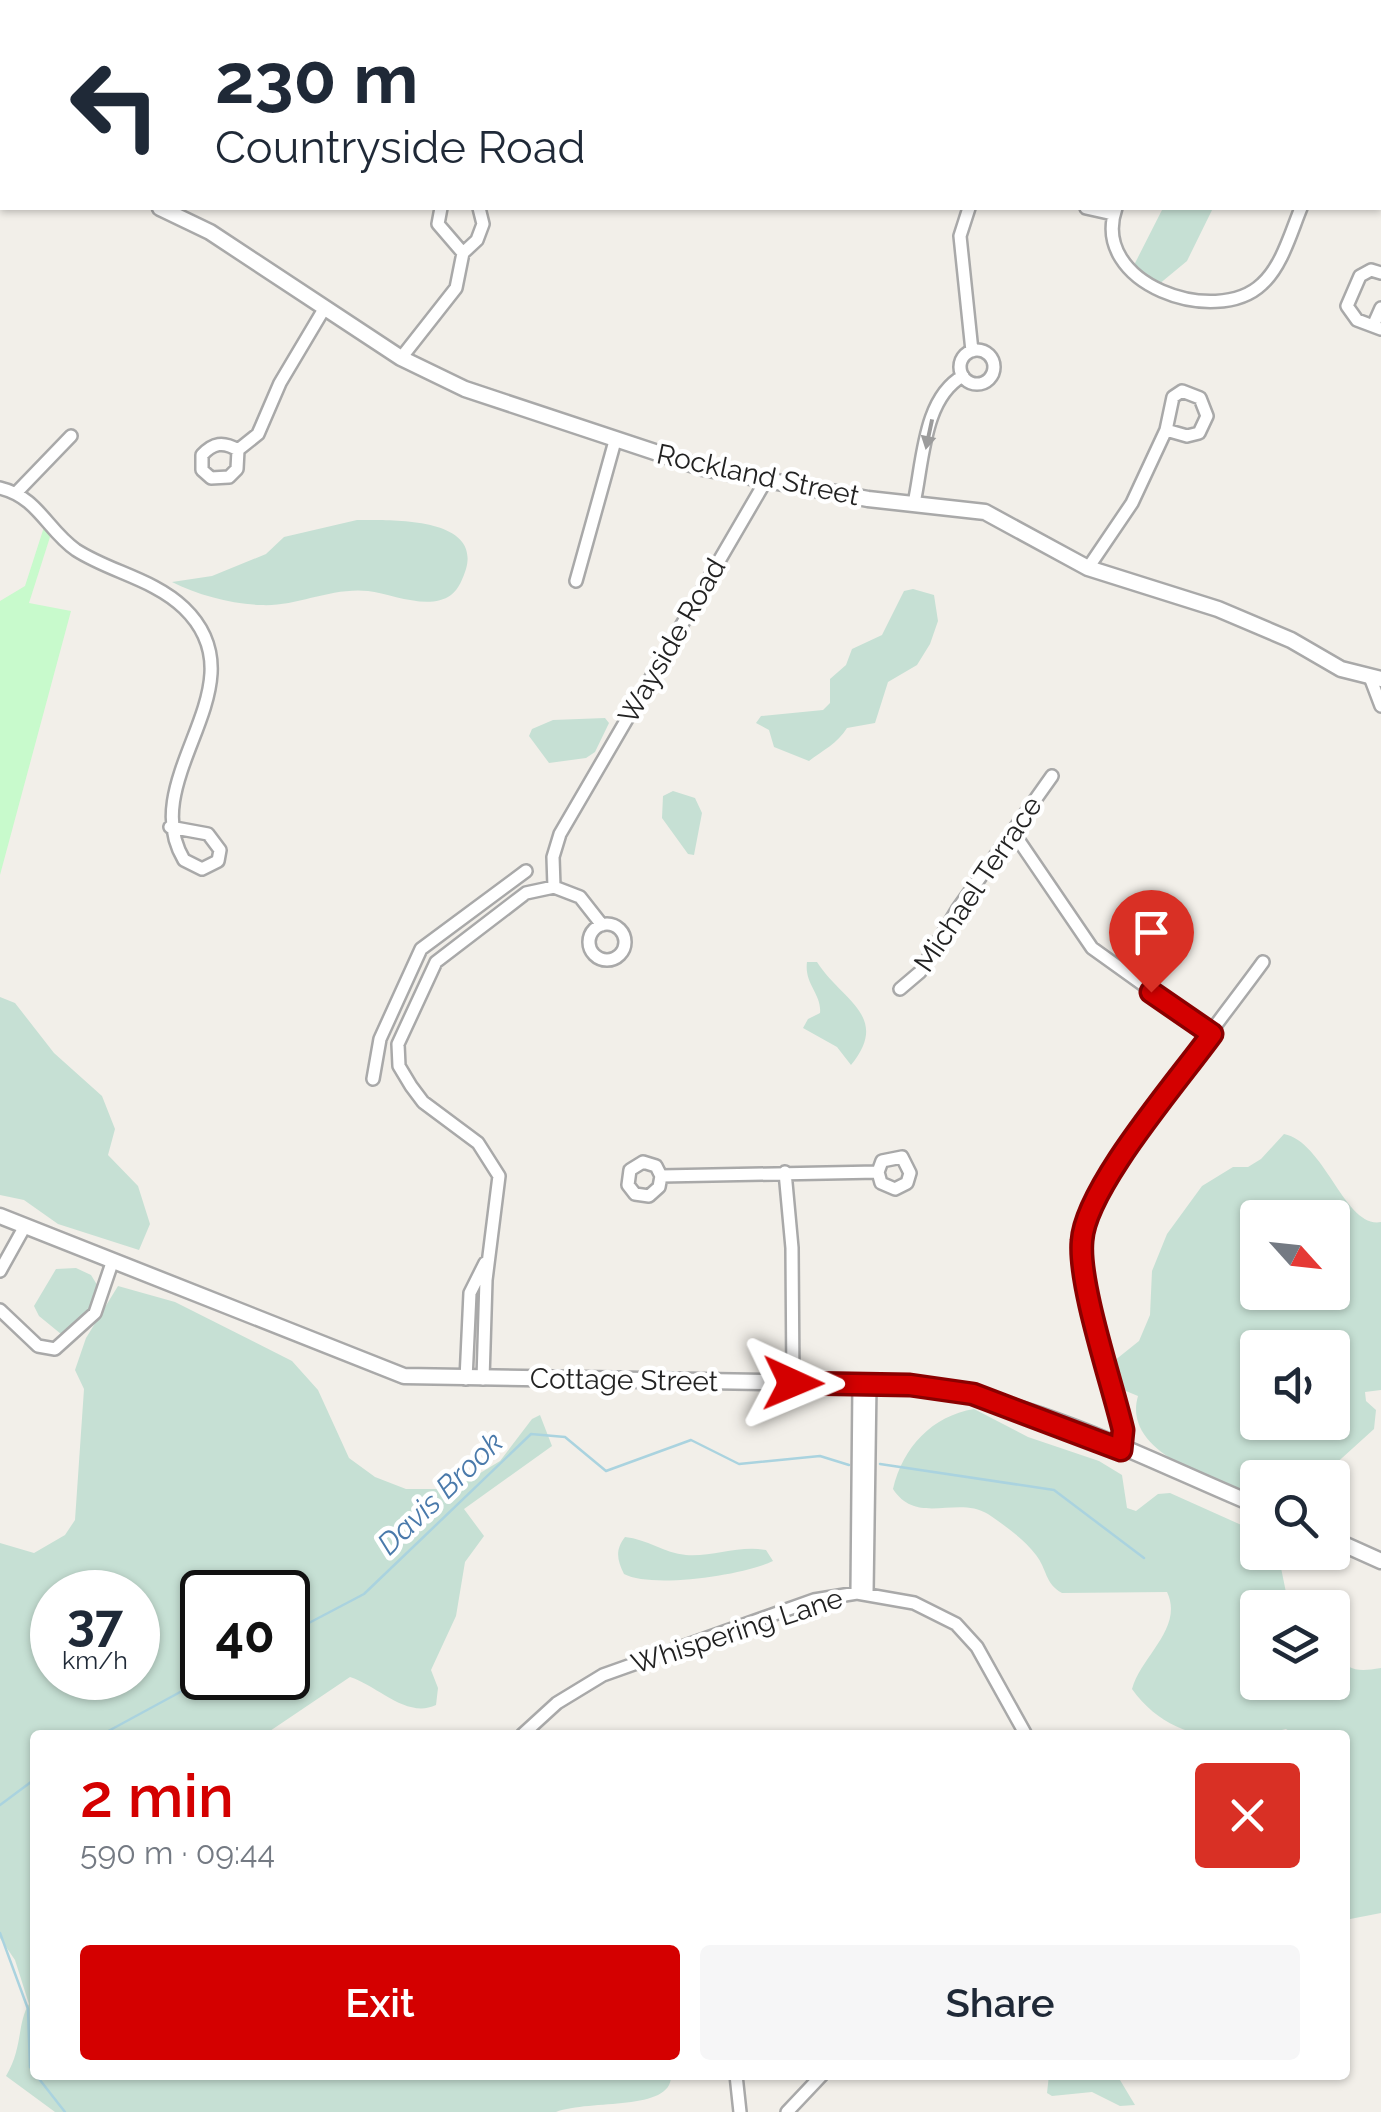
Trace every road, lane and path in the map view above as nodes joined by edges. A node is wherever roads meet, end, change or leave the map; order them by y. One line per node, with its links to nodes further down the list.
1 (164, 210): 9 (street, Rockland Street)
2 (442, 210): 7 (street)
3 (480, 210): 7 (street)
4 (968, 210): 12 (street)
5 (1300, 210): 6 (street)
6 (1114, 211)
7 (463, 254): 13 (street)
8 (1381, 273): 11 (street)
9 (324, 308): 13 (street, Rockland Street); 18 (street)
10 (1381, 308): 11 (street)
11 (1377, 328)
12 (972, 351): 14 (street); 14 (street)
13 (401, 358): 17 (street, Rockland Street)
14 (963, 376): 22 (street, one-way to 22)
15 (1166, 430): 23 (street)
16 (72, 436): 21 (street)
17 (615, 441): 19 (street, Rockland Street); 24 (street)
18 (238, 450)
19 (765, 482): 22 (street, Rockland Street); 31 (street, Wayside Road)
20 (0, 488): 21 (street)
21 (17, 492): 28 (street)
22 (914, 503): 23 (street, Rockland Street)
23 (1088, 568): 25 (street, Rockland Street)
24 (576, 581)
25 (1375, 678): 26 (street)
26 (1381, 706)
27 (1052, 776): 29 (street, Michael Terrace)
28 (170, 828): 28 (street)
29 (1013, 832): 38 (street, Michael Terrace); 39 (street)
30 (526, 871): 32 (street)
31 (554, 887): 33 (street); 34 (street)
32 (484, 900): 33 (street); 35 (street)
33 (494, 916): 36 (street)
34 (602, 925)
35 (421, 949): 36 (street); 40 (street)
36 (436, 962): 41 (street)
37 (1264, 962): 39 (street)
38 (900, 989)
39 (1212, 1034): 56 (street)
40 (378, 1050): 41 (street); 42 (street)
41 (398, 1055): 48 (street)
42 (374, 1079)
43 (785, 1172): 44 (street); 45 (street); 54 (street)
44 (878, 1172)
45 (661, 1176)
46 (0, 1216): 47 (street, Cottage Street)
47 (24, 1226): 49 (street, Cottage Street); 50 (street)
48 (490, 1256): 52 (street); 53 (street)
49 (113, 1260): 51 (street); 53 (street, Cottage Street)
50 (0, 1271)
51 (0, 1310)
52 (483, 1379): 53 (street, Cottage Street); 54 (street, Cottage Street)
53 (466, 1380)
54 (793, 1383): 55 (street, Cottage Street)
55 (865, 1384): 56 (street, Cottage Street); 60 (street)
56 (1121, 1450): 57 (street, Cottage Street)
57 (1240, 1499)
58 (1350, 1546): 59 (street)
59 (1381, 1561)
60 (862, 1593): 61 (street, Whispering Lane); 62 (street, Whispering Lane)
61 (527, 1730)
62 (1023, 1730)
63 (737, 2080): 65 (street)
64 (817, 2080): 66 (street)
65 (740, 2112)
66 (787, 2112)

